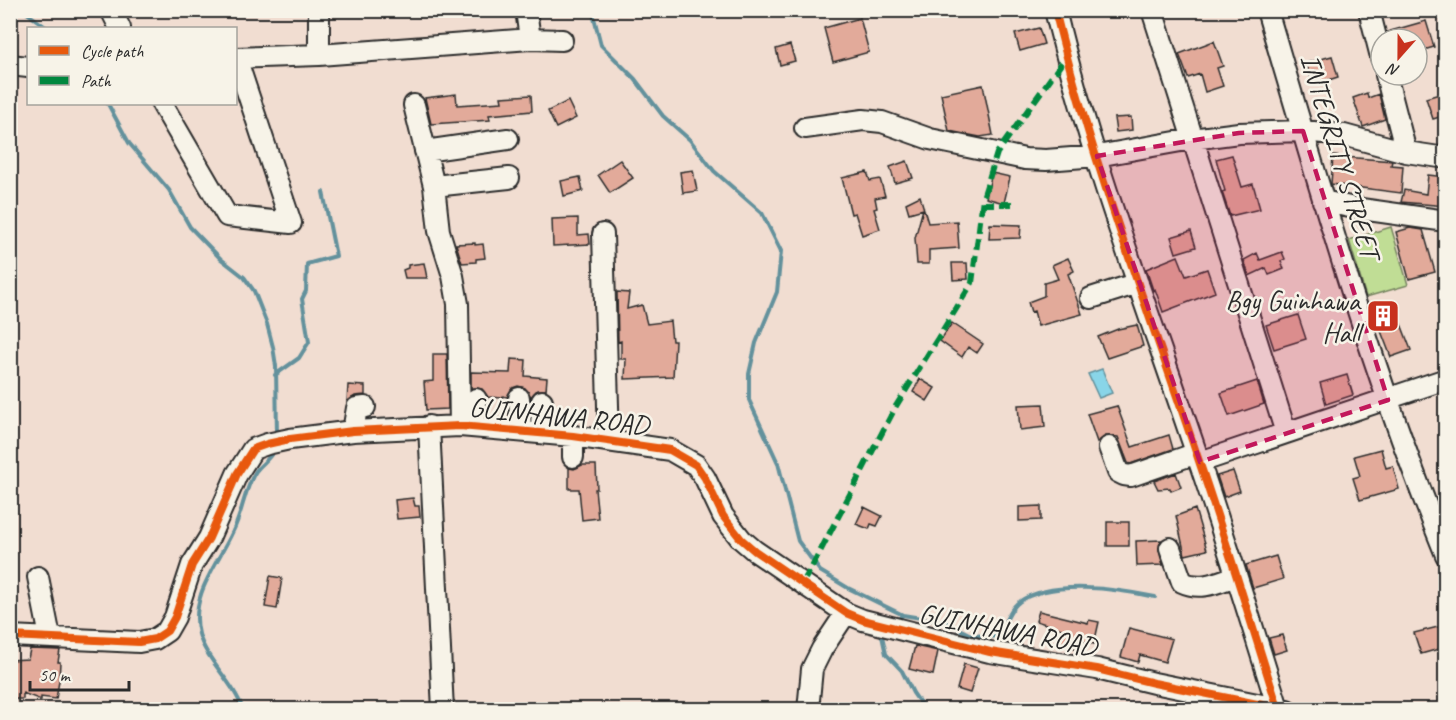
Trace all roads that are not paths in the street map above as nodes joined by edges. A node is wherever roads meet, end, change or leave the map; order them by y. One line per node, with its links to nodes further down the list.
1 (111, 10): 8 (street)
2 (319, 10): 12 (street)
3 (526, 10): 10 (street)
4 (1055, 10): 26 (street)
5 (1152, 10): 23 (street)
6 (1267, 10): 21 (street, INTEGRITY STREET)
7 (1369, 10): 9 (street)
8 (120, 27)
9 (1373, 27)
10 (530, 39): 11 (street); 12 (street)
11 (562, 40)
12 (319, 55): 13 (street)
13 (237, 58)
14 (237, 61): 18 (street)
15 (10, 65): 16 (street)
16 (27, 67)
17 (1389, 87): 25 (street)
18 (163, 105)
19 (414, 105): 24 (street)
20 (805, 128): 26 (street)
21 (1302, 131): 23 (street); 25 (street); 30 (street, INTEGRITY STREET)
22 (508, 139): 24 (street)
23 (1192, 139): 26 (street); 46 (street)
24 (424, 151): 29 (street)
25 (1406, 152): 27 (street)
26 (1097, 156): 33 (street)
27 (1446, 158)
28 (509, 178): 29 (street)
29 (434, 186): 42 (street)
30 (1323, 201): 31 (street); 39 (street, INTEGRITY STREET)
31 (1446, 221)
32 (603, 234): 48 (street)
33 (1138, 283): 34 (street); 51 (street)
34 (1091, 297)
35 (1446, 379): 39 (street)
36 (519, 398): 44 (street)
37 (476, 399): 42 (street)
38 (542, 400): 45 (street)
39 (1388, 400): 46 (street); 53 (street, INTEGRITY STREET)
40 (365, 407): 43 (street)
41 (429, 426): 42 (street, GUINHAWA ROAD); 43 (street, GUINHAWA ROAD); 61 (street)
42 (467, 427): 44 (street, GUINHAWA ROAD)
43 (353, 431): 58 (street, GUINHAWA ROAD)
44 (521, 431): 45 (street, GUINHAWA ROAD)
45 (541, 433): 47 (street, GUINHAWA ROAD)
46 (1286, 433): 51 (street)
47 (573, 436): 48 (street, GUINHAWA ROAD); 50 (street)
48 (609, 440): 56 (street, GUINHAWA ROAD)
49 (1109, 447): 51 (street)
50 (573, 457)
51 (1198, 458): 54 (street)
52 (1170, 548): 54 (street)
53 (1446, 555)
54 (1236, 576): 60 (street)
55 (38, 577): 58 (street)
56 (846, 613): 59 (street, GUINHAWA ROAD); 62 (street)
57 (10, 636): 58 (street, GUINHAWA ROAD)
58 (50, 637)
59 (1197, 701): 60 (street, GUINHAWA ROAD)
60 (1283, 709)
61 (443, 710)
62 (808, 710)

